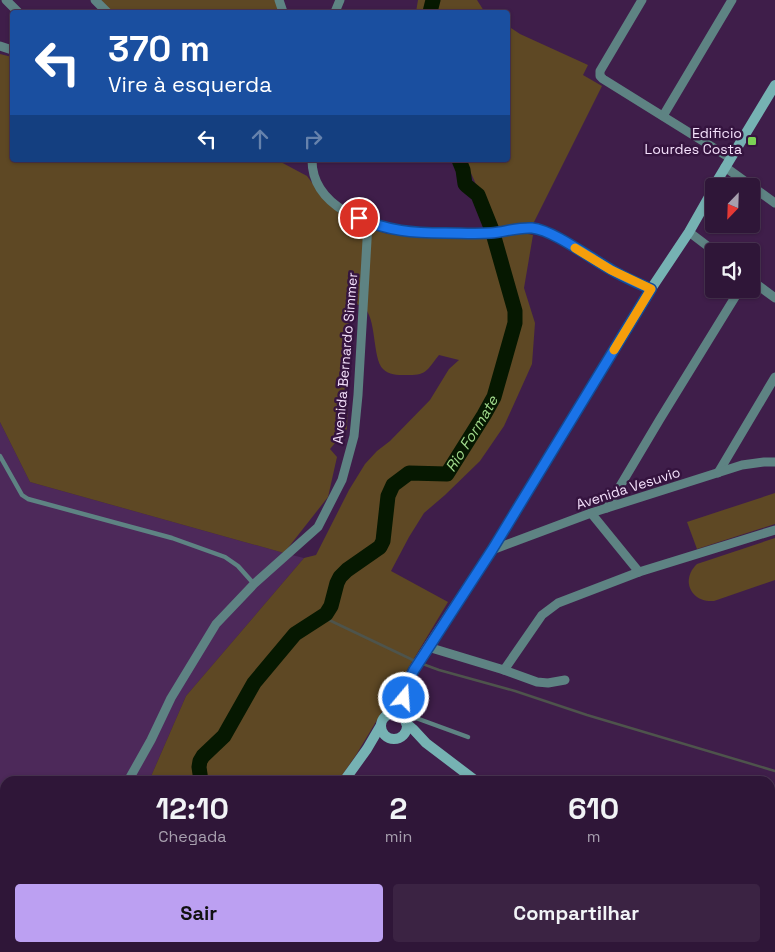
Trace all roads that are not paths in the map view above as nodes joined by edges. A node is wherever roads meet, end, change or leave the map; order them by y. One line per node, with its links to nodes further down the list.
1 (6, 0): 5 (street)
2 (96, 0): 6 (street)
3 (642, 0): 8 (street)
4 (732, 0): 8 (street)
5 (16, 10)
6 (105, 10)
7 (775, 85): 10 (street)
8 (663, 116): 10 (street)
9 (312, 162): 14 (street)
10 (728, 163): 11 (street); 13 (street)
11 (719, 178)
12 (705, 203): 15 (street)
13 (775, 203)
14 (368, 222): 18 (street); 30 (street, Avenida Bernardo Simmer)
15 (689, 232): 16 (street); 18 (street)
16 (705, 244)
17 (760, 287): 20 (street)
18 (651, 289): 28 (street)
19 (734, 298): 25 (street)
20 (775, 298)
21 (775, 377): 24 (street)
22 (0, 456): 30 (lane)
23 (775, 462): 24 (street, Avenida Vesuvio)
24 (718, 473): 25 (street, Avenida Vesuvio)
25 (608, 508): 26 (street, Avenida Vesuvio)
26 (591, 513): 28 (street, Avenida Vesuvio); 29 (street)
27 (775, 530): 29 (street)
28 (492, 550): 31 (street)
29 (639, 572): 32 (street)
30 (254, 584): 42 (street, Avenida Bernardo Simmer)
31 (428, 647): 32 (street); 34 (street)
32 (504, 670): 33 (street)
33 (565, 680)
34 (407, 684): 35 (street); 36 (street)
35 (383, 720): 36 (street); 39 (street); 41 (street)
36 (405, 721): 37 (street); 38 (lane); 40 (street)
37 (399, 737): 39 (street); 40 (street)
38 (468, 737)
39 (388, 738): 41 (street)
40 (426, 743): 44 (street)
41 (367, 749): 43 (street)
42 (131, 776)
43 (348, 776)
44 (469, 776)

